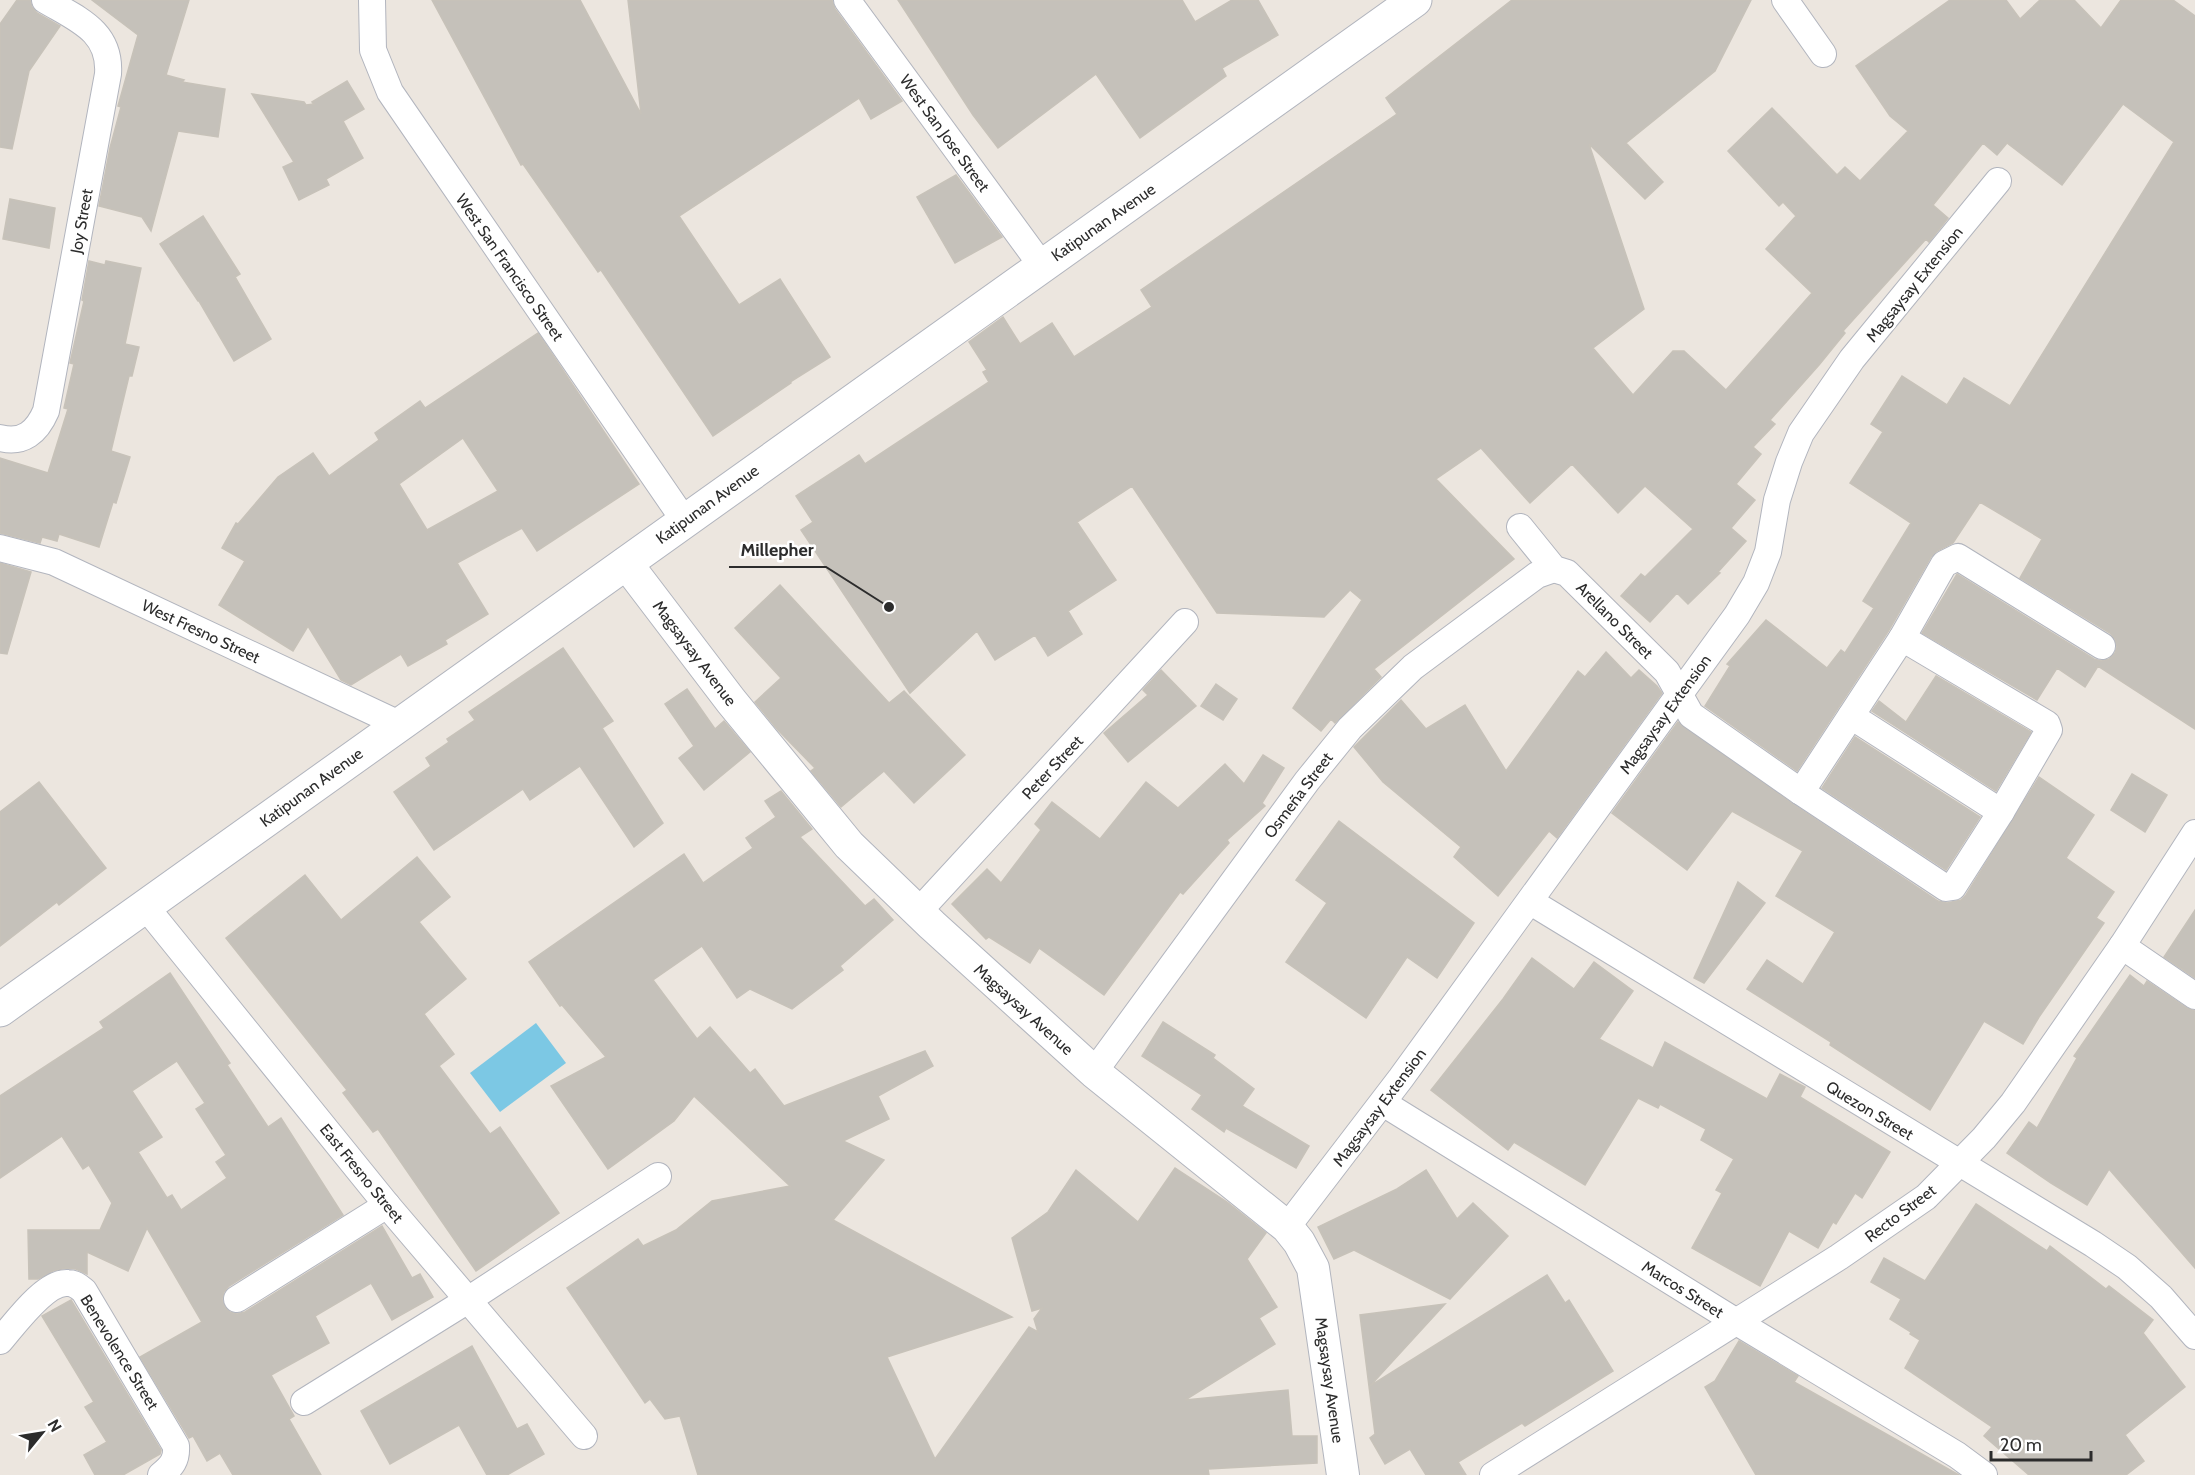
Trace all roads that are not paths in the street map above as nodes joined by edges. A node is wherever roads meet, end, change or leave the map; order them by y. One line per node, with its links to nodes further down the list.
1 (45, 0): 9 (street, Joy Street)
2 (372, 0): 10 (street, West San Francisco Street)
3 (848, 0): 8 (street, West San Jose Street)
4 (1414, 0): 8 (main road, Katipunan Avenue)
5 (1785, 0): 6 (street)
6 (1823, 54)
7 (1998, 181): 18 (street, Magsaysay Extension)
8 (1042, 266): 10 (main road, Katipunan Avenue)
9 (0, 438)
10 (684, 520): 13 (main road, Katipunan Avenue)
11 (1520, 527): 14 (street, Arellano Street)
12 (0, 548): 20 (street, West Fresno Street)
13 (626, 562): 20 (main road, Katipunan Avenue); 26 (street, Magsaysay Avenue)
14 (1554, 569): 18 (street, Arellano Street); 30 (street, Osmeña Street)
15 (1185, 622): 26 (street, Peter Street)
16 (1902, 638): 17 (street); 19 (street); 22 (street, Arellano Street)
17 (2102, 646)
18 (1679, 694): 21 (street, Arellano Street); 24 (street, Magsaysay Extension)
19 (1851, 716): 21 (street); 22 (street)
20 (399, 724): 25 (main road, Katipunan Avenue)
21 (1801, 792): 22 (street, Arellano Street)
22 (2001, 812)
23 (2195, 832): 27 (street, Recto Street)
24 (1531, 902): 31 (street, Magsaysay Extension); 32 (street, Quezon Street)
25 (145, 906): 29 (main road, Katipunan Avenue); 34 (street, East Fresno Street)
26 (919, 911): 30 (street, Magsaysay Avenue)
27 (2122, 946): 28 (street); 32 (street, Recto Street)
28 (2195, 996)
29 (0, 1010)
30 (1094, 1072): 35 (street, Magsaysay Avenue)
31 (1383, 1103): 35 (street, Magsaysay Extension); 38 (street, Marcos Street)
32 (1959, 1164): 38 (street, Recto Street); 39 (street, Quezon Street)
33 (658, 1176): 37 (street)
34 (387, 1205): 36 (street); 37 (street, East Fresno Street)
35 (1287, 1227): 44 (street, Magsaysay Avenue)
36 (237, 1299)
37 (468, 1300): 41 (street); 42 (street, East Fresno Street)
38 (1735, 1321): 45 (street, Recto Street); 46 (street, Marcos Street)
39 (2195, 1336)
40 (0, 1341): 43 (street, Benevolence Street)
41 (304, 1402)
42 (584, 1436)
43 (161, 1475)
44 (1343, 1475)
45 (1493, 1475)
46 (1984, 1475)

